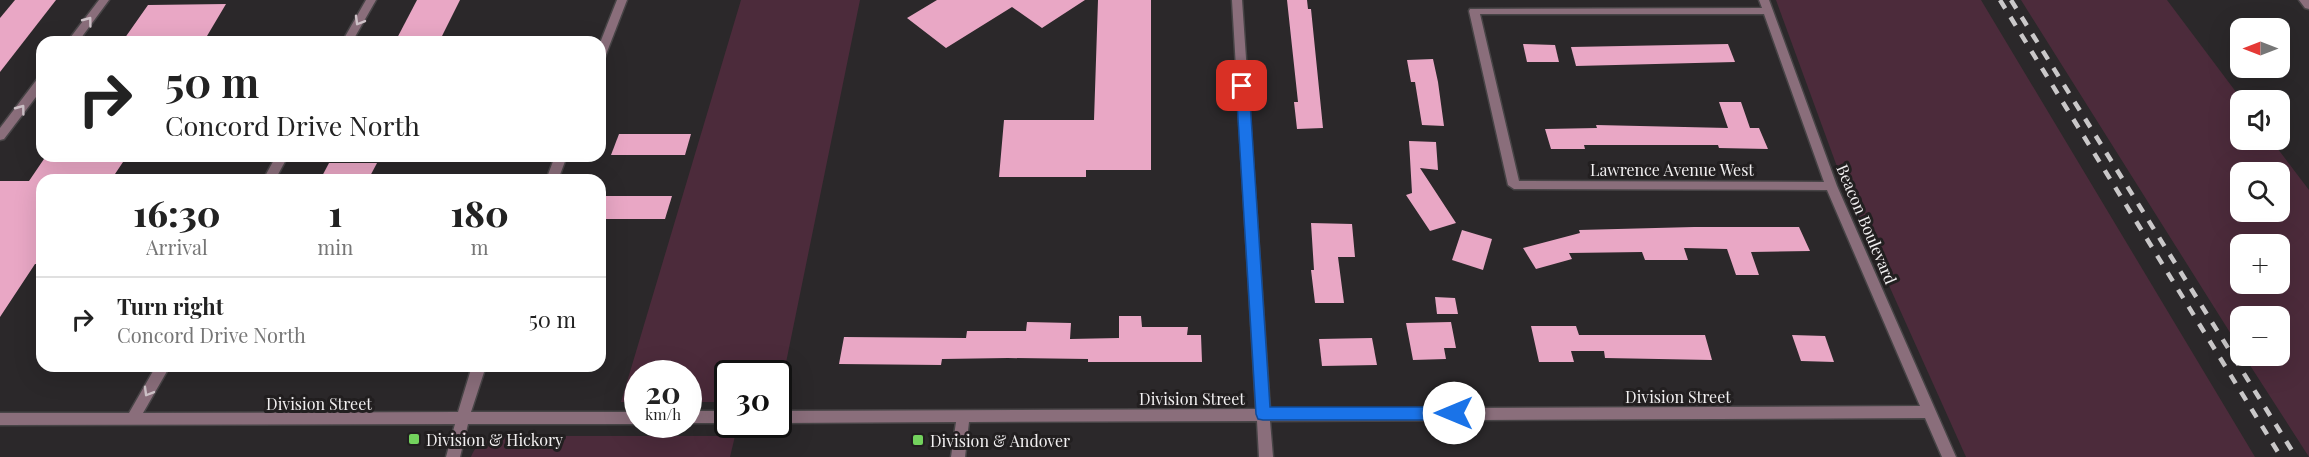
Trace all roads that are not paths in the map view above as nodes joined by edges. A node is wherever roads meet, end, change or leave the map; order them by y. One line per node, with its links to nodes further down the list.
1 (104, 0): 8 (street, one-way to 1)
2 (371, 0): 9 (street, one-way to 9)
3 (622, 0): 10 (street)
4 (1237, 0): 17 (street)
5 (2304, 0): 7 (street)
6 (1766, 5): 13 (street, Beacon Boulevard); 13 (street, Lawrence Avenue West)
7 (2309, 6)
8 (77, 36)
9 (350, 36)
10 (606, 41)
11 (36, 89): 12 (street, one-way to 11)
12 (0, 136)
13 (1831, 186): 16 (street, Beacon Boulevard)
14 (160, 372): 22 (street, one-way to 22)
15 (477, 372): 23 (street)
16 (1930, 412): 17 (street, Division Street); 27 (street, Beacon Boulevard)
17 (1263, 414): 18 (street, Division Street); 26 (street)
18 (963, 416): 19 (street, Division Street); 25 (street)
19 (792, 417)
20 (624, 418): 23 (street, Division Street)
21 (0, 419): 22 (street, Division Street)
22 (133, 419): 23 (street, Division Street)
23 (464, 419): 24 (street)
24 (453, 457)
25 (958, 457)
26 (1266, 457)
27 (1949, 457)

